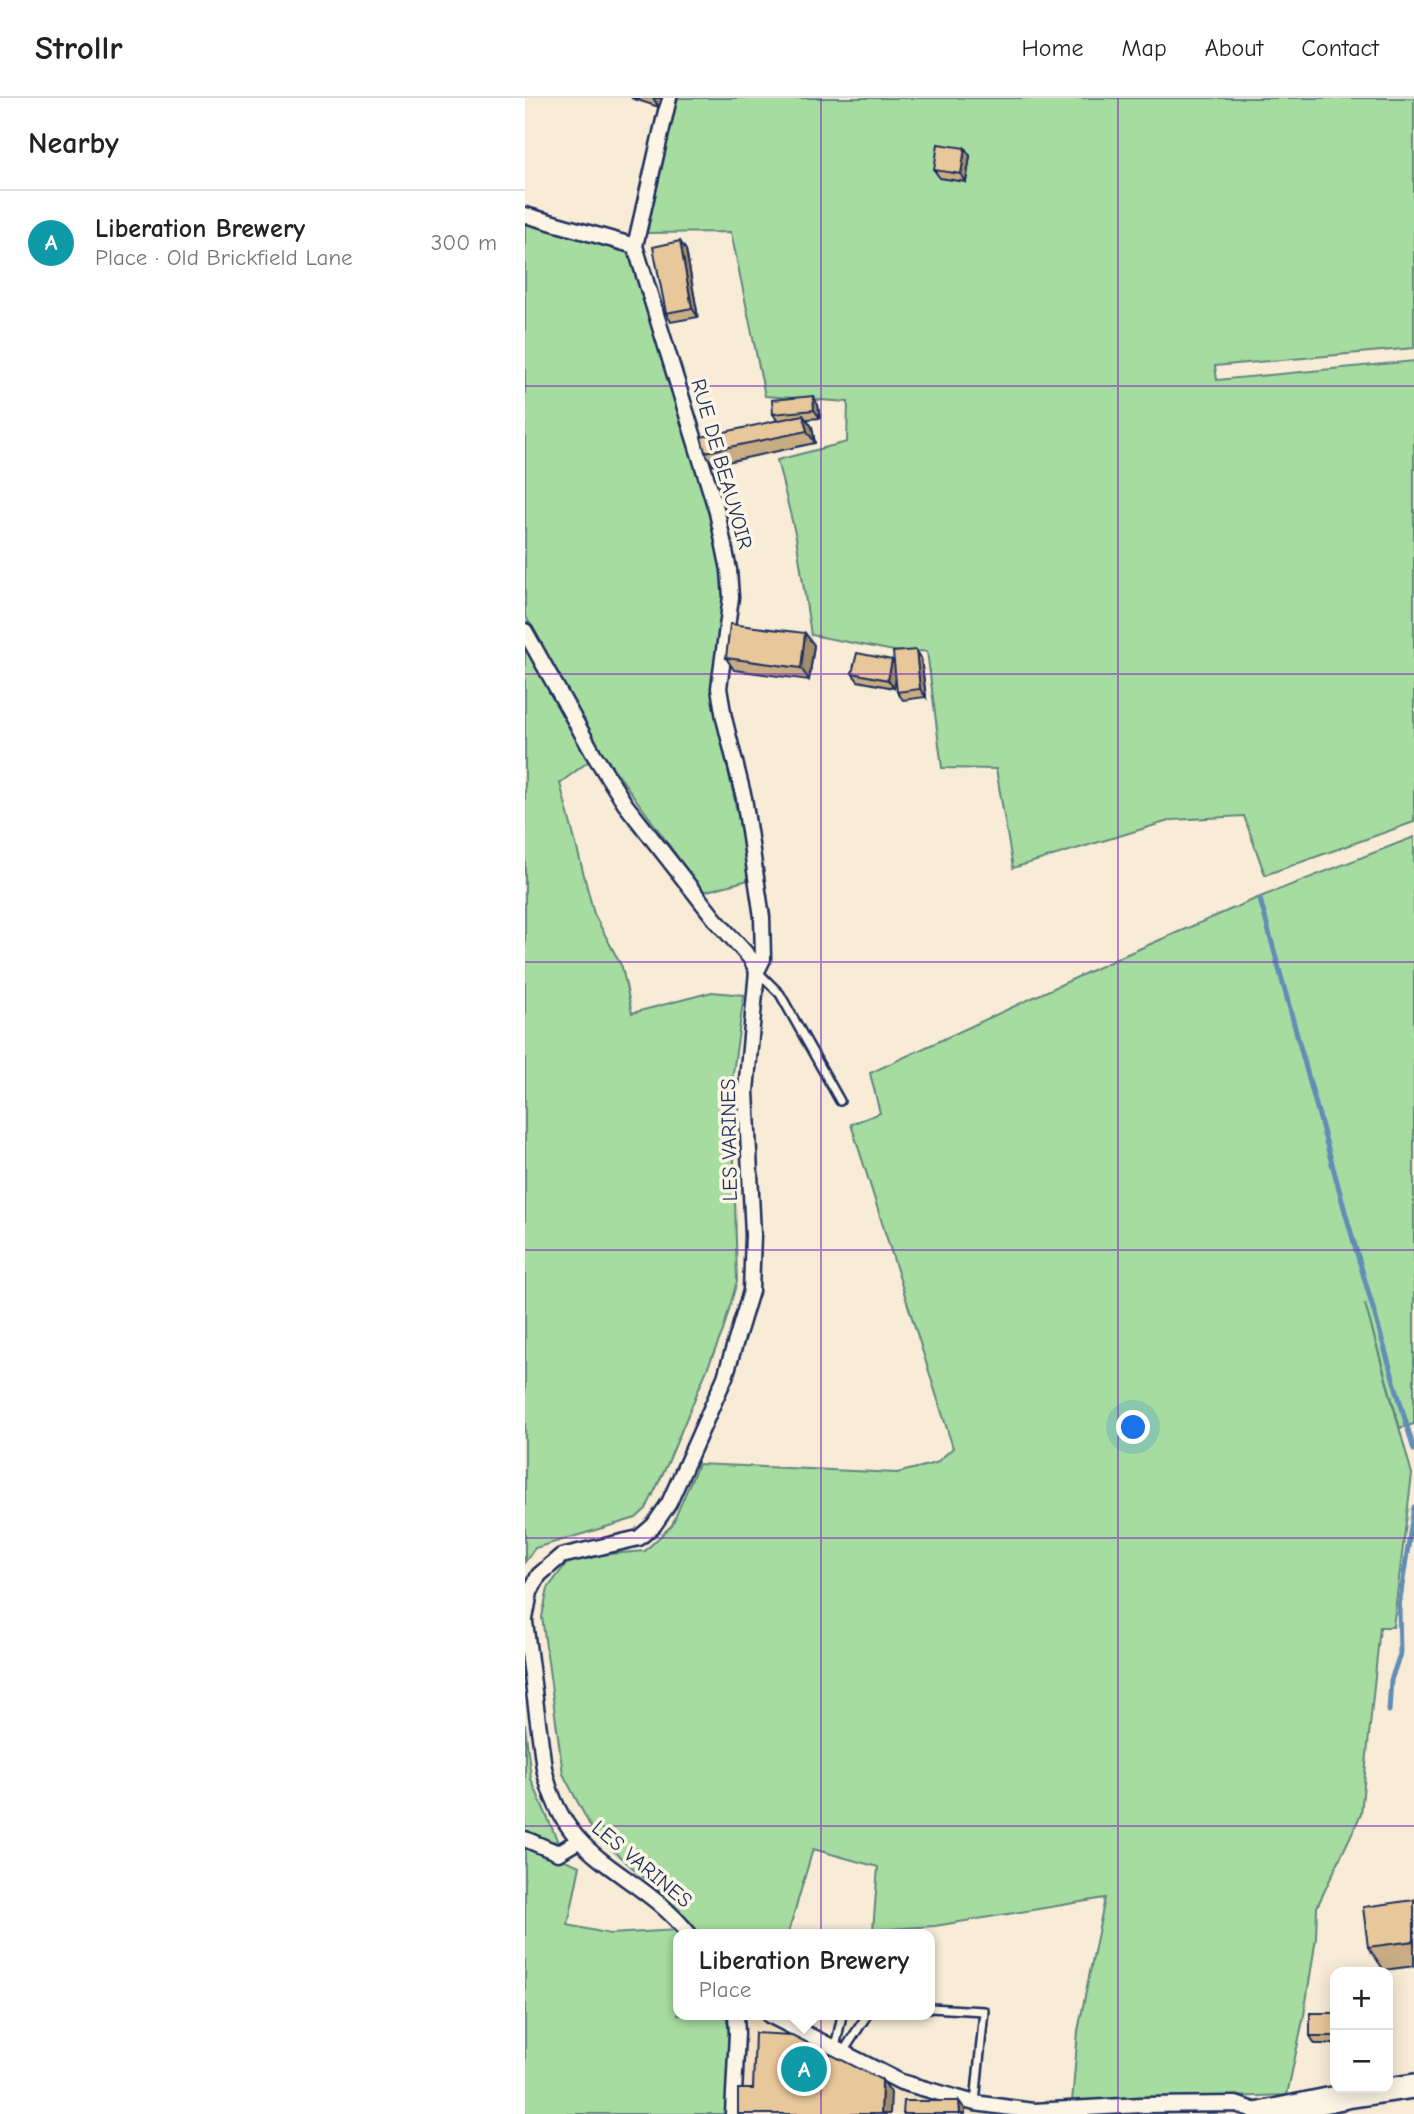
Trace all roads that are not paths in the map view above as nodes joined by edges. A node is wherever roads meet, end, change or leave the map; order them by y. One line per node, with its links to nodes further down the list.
1 (669, 98): 3 (street)
2 (525, 215): 3 (street)
3 (635, 246): 5 (street, RUE DE BEAUVOIR)
4 (525, 631): 5 (street)
5 (757, 971): 6 (lane); 7 (street, LES VARINES)
6 (840, 1101)
7 (525, 1621): 9 (street, LES VARINES)
8 (525, 1839): 9 (street)
9 (577, 1841): 10 (street, LES VARINES)
10 (685, 1929)
11 (935, 2008): 18 (lane)
12 (736, 2020): 19 (street)
13 (779, 2020): 16 (street)
14 (842, 2020): 16 (lane)
15 (863, 2020): 16 (lane)
16 (839, 2050): 18 (street)
17 (1414, 2086): 20 (main road)
18 (975, 2104): 20 (street)
19 (733, 2114)
20 (1261, 2114)

